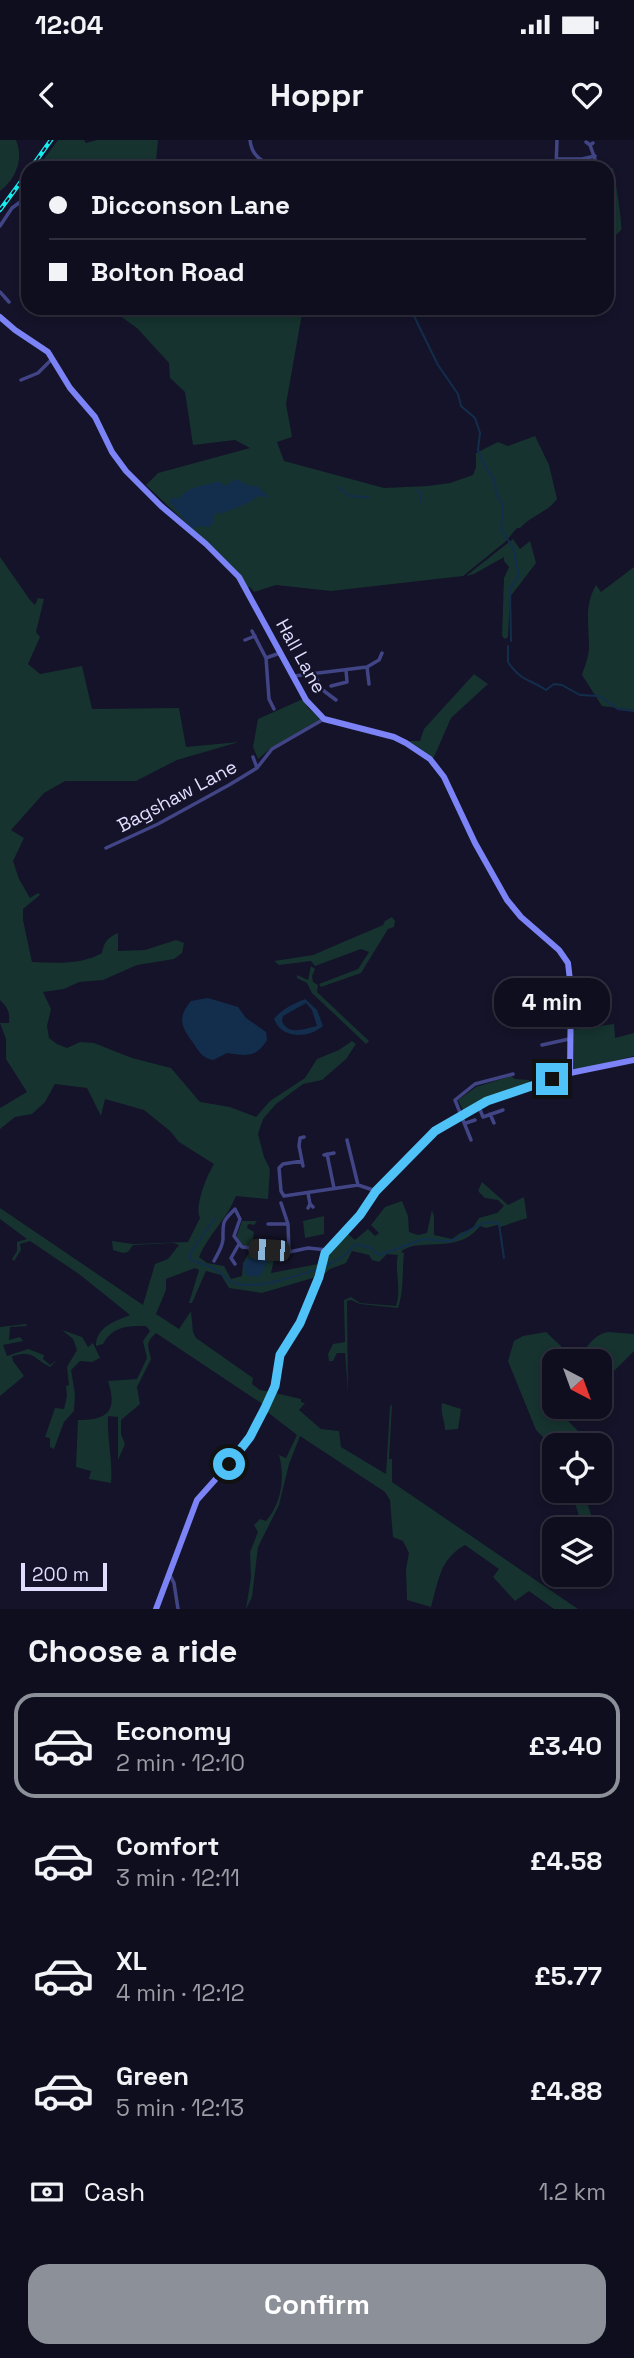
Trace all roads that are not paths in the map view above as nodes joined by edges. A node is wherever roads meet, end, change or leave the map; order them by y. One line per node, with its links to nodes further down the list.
1 (250, 140): 5 (street)
2 (557, 140): 4 (street)
3 (590, 143): 4 (street)
4 (557, 159)
5 (262, 161)
6 (21, 201): 7 (street)
7 (0, 226)
8 (0, 292): 9 (street)
9 (9, 302)
10 (0, 317): 11 (street, Hall Lane)
11 (52, 358): 12 (street); 14 (street, Hall Lane)
12 (21, 380)
13 (245, 640): 16 (street)
14 (279, 653): 16 (street); 20 (street, Hall Lane)
15 (382, 653): 17 (street)
16 (267, 658): 24 (street)
17 (367, 667): 18 (street); 21 (street)
18 (346, 670): 19 (street); 22 (street)
19 (315, 673): 20 (street); 23 (street)
20 (294, 676): 25 (street, Hall Lane)
21 (369, 684)
22 (331, 685)
23 (336, 700)
24 (271, 706)
25 (324, 719): 27 (street, Bagshaw Lane); 29 (street, Hall Lane)
26 (253, 757): 27 (street)
27 (258, 767): 28 (street, Bagshaw Lane)
28 (106, 848)
29 (569, 1039): 30 (street); 33 (street, Hall Lane)
30 (542, 1045)
31 (634, 1059): 33 (street)
32 (513, 1073): 39 (street)
33 (570, 1073): 34 (street)
34 (492, 1098): 35 (street); 37 (street)
35 (478, 1105): 38 (street); 39 (street)
36 (503, 1110): 37 (street)
37 (497, 1112): 38 (street)
38 (490, 1114): 41 (street)
39 (462, 1115): 42 (street); 49 (street)
40 (475, 1120): 42 (street)
41 (494, 1123)
42 (466, 1124): 45 (street)
43 (301, 1137): 50 (street)
44 (347, 1140): 47 (street)
45 (471, 1140)
46 (334, 1153): 48 (street)
47 (358, 1185): 48 (street); 49 (street)
48 (334, 1188): 50 (street)
49 (376, 1191): 56 (street)
50 (308, 1193): 52 (street)
51 (282, 1202): 54 (street)
52 (310, 1206)
53 (267, 1224): 54 (street)
54 (288, 1224): 57 (street)
55 (239, 1244): 57 (street); 58 (street); 59 (street)
56 (327, 1250): 57 (street); 60 (street)
57 (289, 1252)
58 (214, 1261)
59 (235, 1264)
60 (169, 1573): 61 (street); 62 (street)
61 (156, 1609)
62 (178, 1609)

